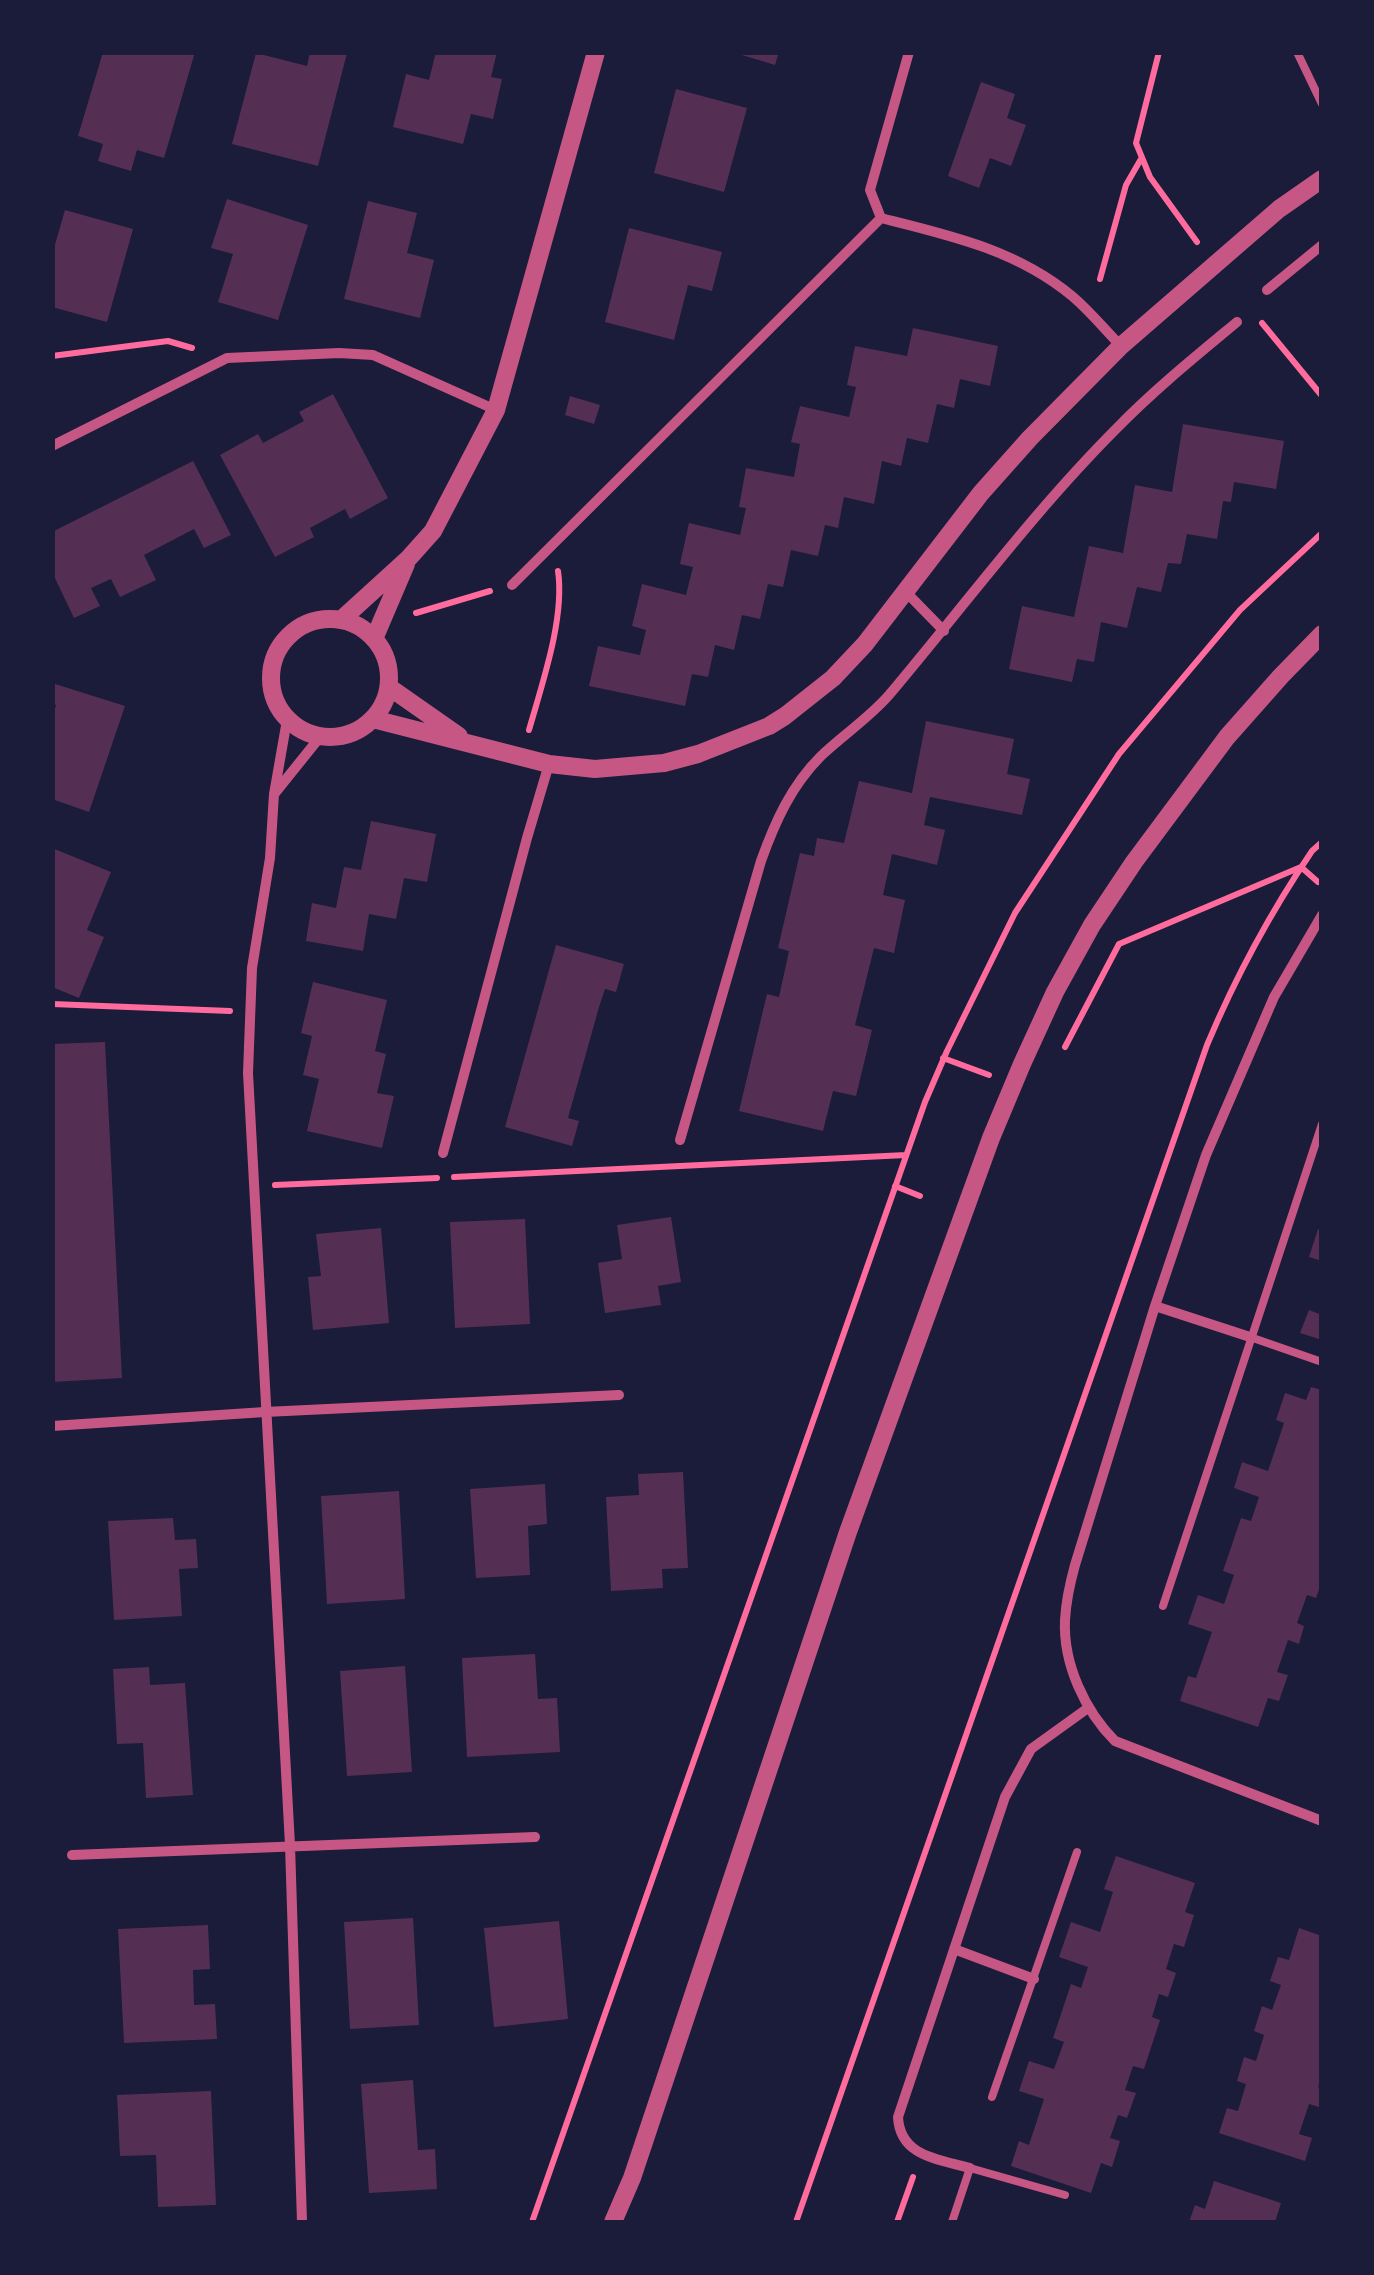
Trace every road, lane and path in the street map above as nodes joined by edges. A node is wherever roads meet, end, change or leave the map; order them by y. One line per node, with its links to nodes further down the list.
1 (596, 52): 19 (street)
2 (908, 52): 8 (street)
3 (1159, 52): 6 (path)
4 (1297, 52): 5 (lane)
5 (1322, 104)
6 (1142, 158): 9 (path); 11 (path)
7 (1322, 179): 15 (street)
8 (881, 218): 15 (street); 22 (street)
9 (1198, 243)
10 (1322, 245): 12 (street)
11 (1100, 279)
12 (1267, 290)
13 (1253, 312): 18 (path)
14 (1237, 322): 28 (street)
15 (1121, 346): 25 (street)
16 (52, 356): 17 (path)
17 (227, 358): 19 (street); 20 (street)
18 (1322, 396)
19 (496, 410): 23 (street)
20 (52, 446)
21 (1322, 533): 45 (path)
22 (555, 545): 24 (street); 34 (path)
23 (408, 559): 27 (street); 30 (street)
24 (512, 586): 26 (path)
25 (904, 590): 28 (street); 37 (street)
26 (416, 613)
27 (341, 620): 30 (street); 33 (street)
28 (944, 631): 49 (street)
29 (1322, 634): 76 (street)
30 (374, 639): 31 (street)
31 (389, 686): 32 (street); 36 (street)
32 (374, 719): 35 (street); 36 (street)
33 (287, 720): 35 (street); 38 (street)
34 (528, 732)
35 (320, 737): 38 (street)
36 (468, 742): 37 (street)
37 (550, 764): 50 (street)
38 (274, 794): 44 (street)
39 (1322, 842): 40 (path)
40 (1301, 868): 41 (path); 46 (path); 77 (path)
41 (1318, 882)
42 (1322, 915): 55 (street)
43 (52, 1004): 44 (path)
44 (251, 1012): 52 (street)
45 (944, 1058): 47 (path); 51 (path)
46 (1056, 1064)
47 (990, 1076)
48 (1322, 1124): 56 (lane)
49 (680, 1140)
50 (443, 1154)
51 (906, 1155): 52 (path); 53 (path)
52 (254, 1184): 59 (street)
53 (895, 1186): 54 (path); 75 (path)
54 (920, 1196)
55 (1155, 1306): 56 (street); 62 (street)
56 (1250, 1337): 57 (lane); 61 (lane)
57 (1322, 1362)
58 (618, 1395): 59 (street)
59 (265, 1412): 60 (street); 65 (street)
60 (52, 1426)
61 (1164, 1606)
62 (1088, 1708): 63 (street); 68 (street)
63 (1322, 1821)
64 (535, 1836): 65 (street)
65 (290, 1845): 67 (street); 74 (street)
66 (1077, 1852): 69 (lane)
67 (72, 1855)
68 (954, 1949): 69 (street); 71 (street)
69 (1034, 1979): 70 (lane)
70 (992, 2097)
71 (922, 2154): 72 (street); 78 (path)
72 (970, 2168): 73 (lane); 79 (lane)
73 (1066, 2195)
74 (302, 2222)
75 (532, 2222)
76 (613, 2222)
77 (796, 2222)
78 (897, 2222)
79 (952, 2222)

